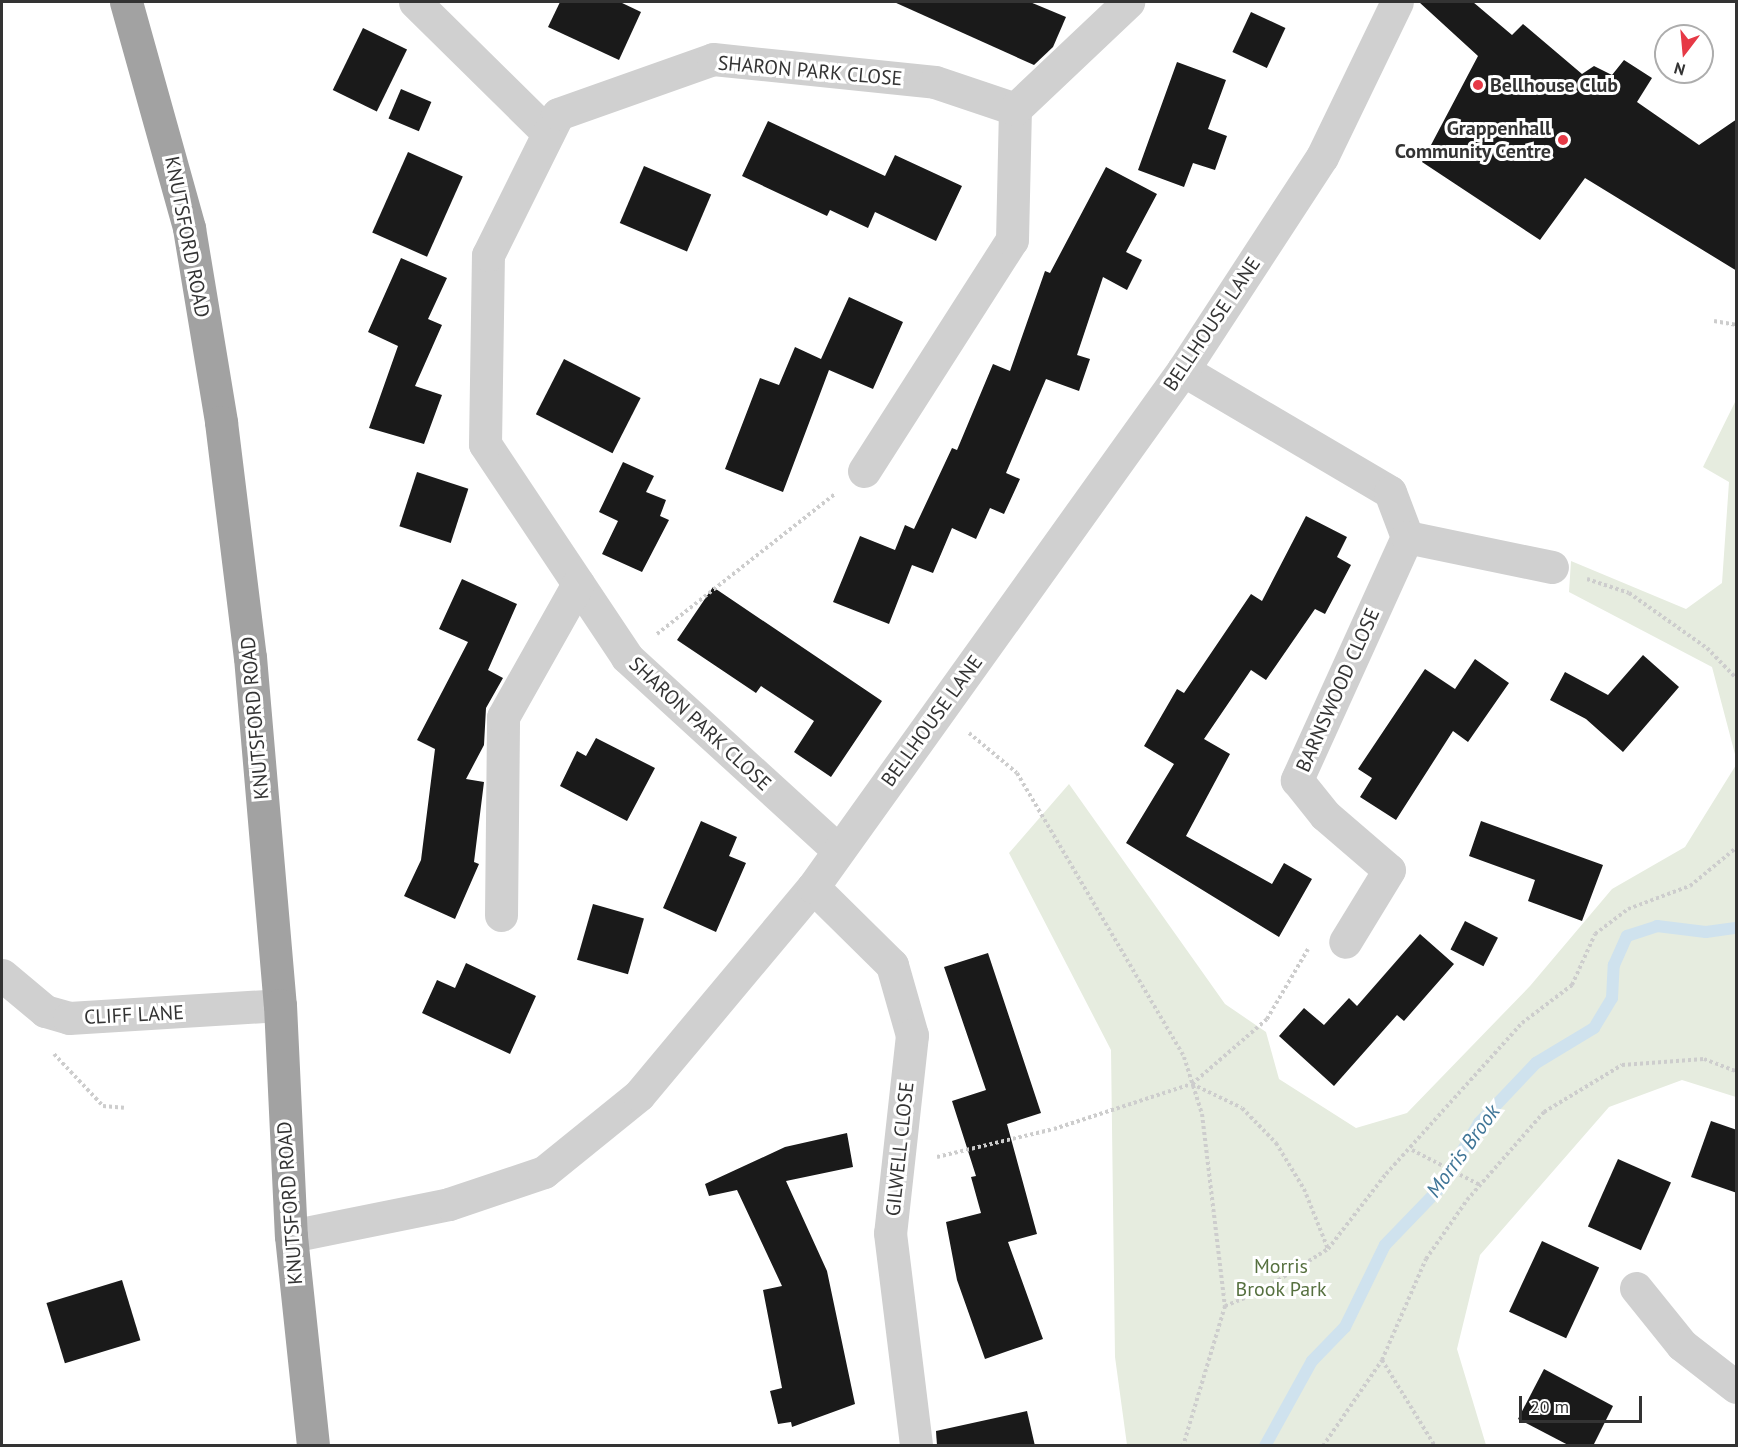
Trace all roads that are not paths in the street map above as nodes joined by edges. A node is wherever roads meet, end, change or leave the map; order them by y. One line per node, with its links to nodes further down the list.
1 (126, 2): 17 (highway, KNUTSFORD ROAD)
2 (415, 2): 6 (street)
3 (1128, 2): 5 (street)
4 (1397, 2): 7 (street, BELLHOUSE LANE)
5 (1015, 109): 6 (street, SHARON PARK CLOSE); 8 (street)
6 (548, 133): 11 (street, SHARON PARK CLOSE)
7 (1183, 370): 9 (street); 12 (street, BELLHOUSE LANE)
8 (864, 471)
9 (1407, 537): 10 (street); 15 (street, BARNSWOOD CLOSE)
10 (1552, 567)
11 (578, 584): 12 (street, SHARON PARK CLOSE); 14 (street)
12 (838, 850): 13 (street, BELLHOUSE LANE)
13 (813, 887): 18 (street, BELLHOUSE LANE); 22 (street, GILWELL CLOSE)
14 (501, 915)
15 (1330, 940)
16 (2, 975): 17 (street, CLIFF LANE)
17 (280, 1005): 18 (highway, KNUTSFORD ROAD)
18 (291, 1236): 21 (highway, KNUTSFORD ROAD)
19 (1636, 1287): 20 (street)
20 (1737, 1387)
21 (313, 1446)
22 (916, 1446)

